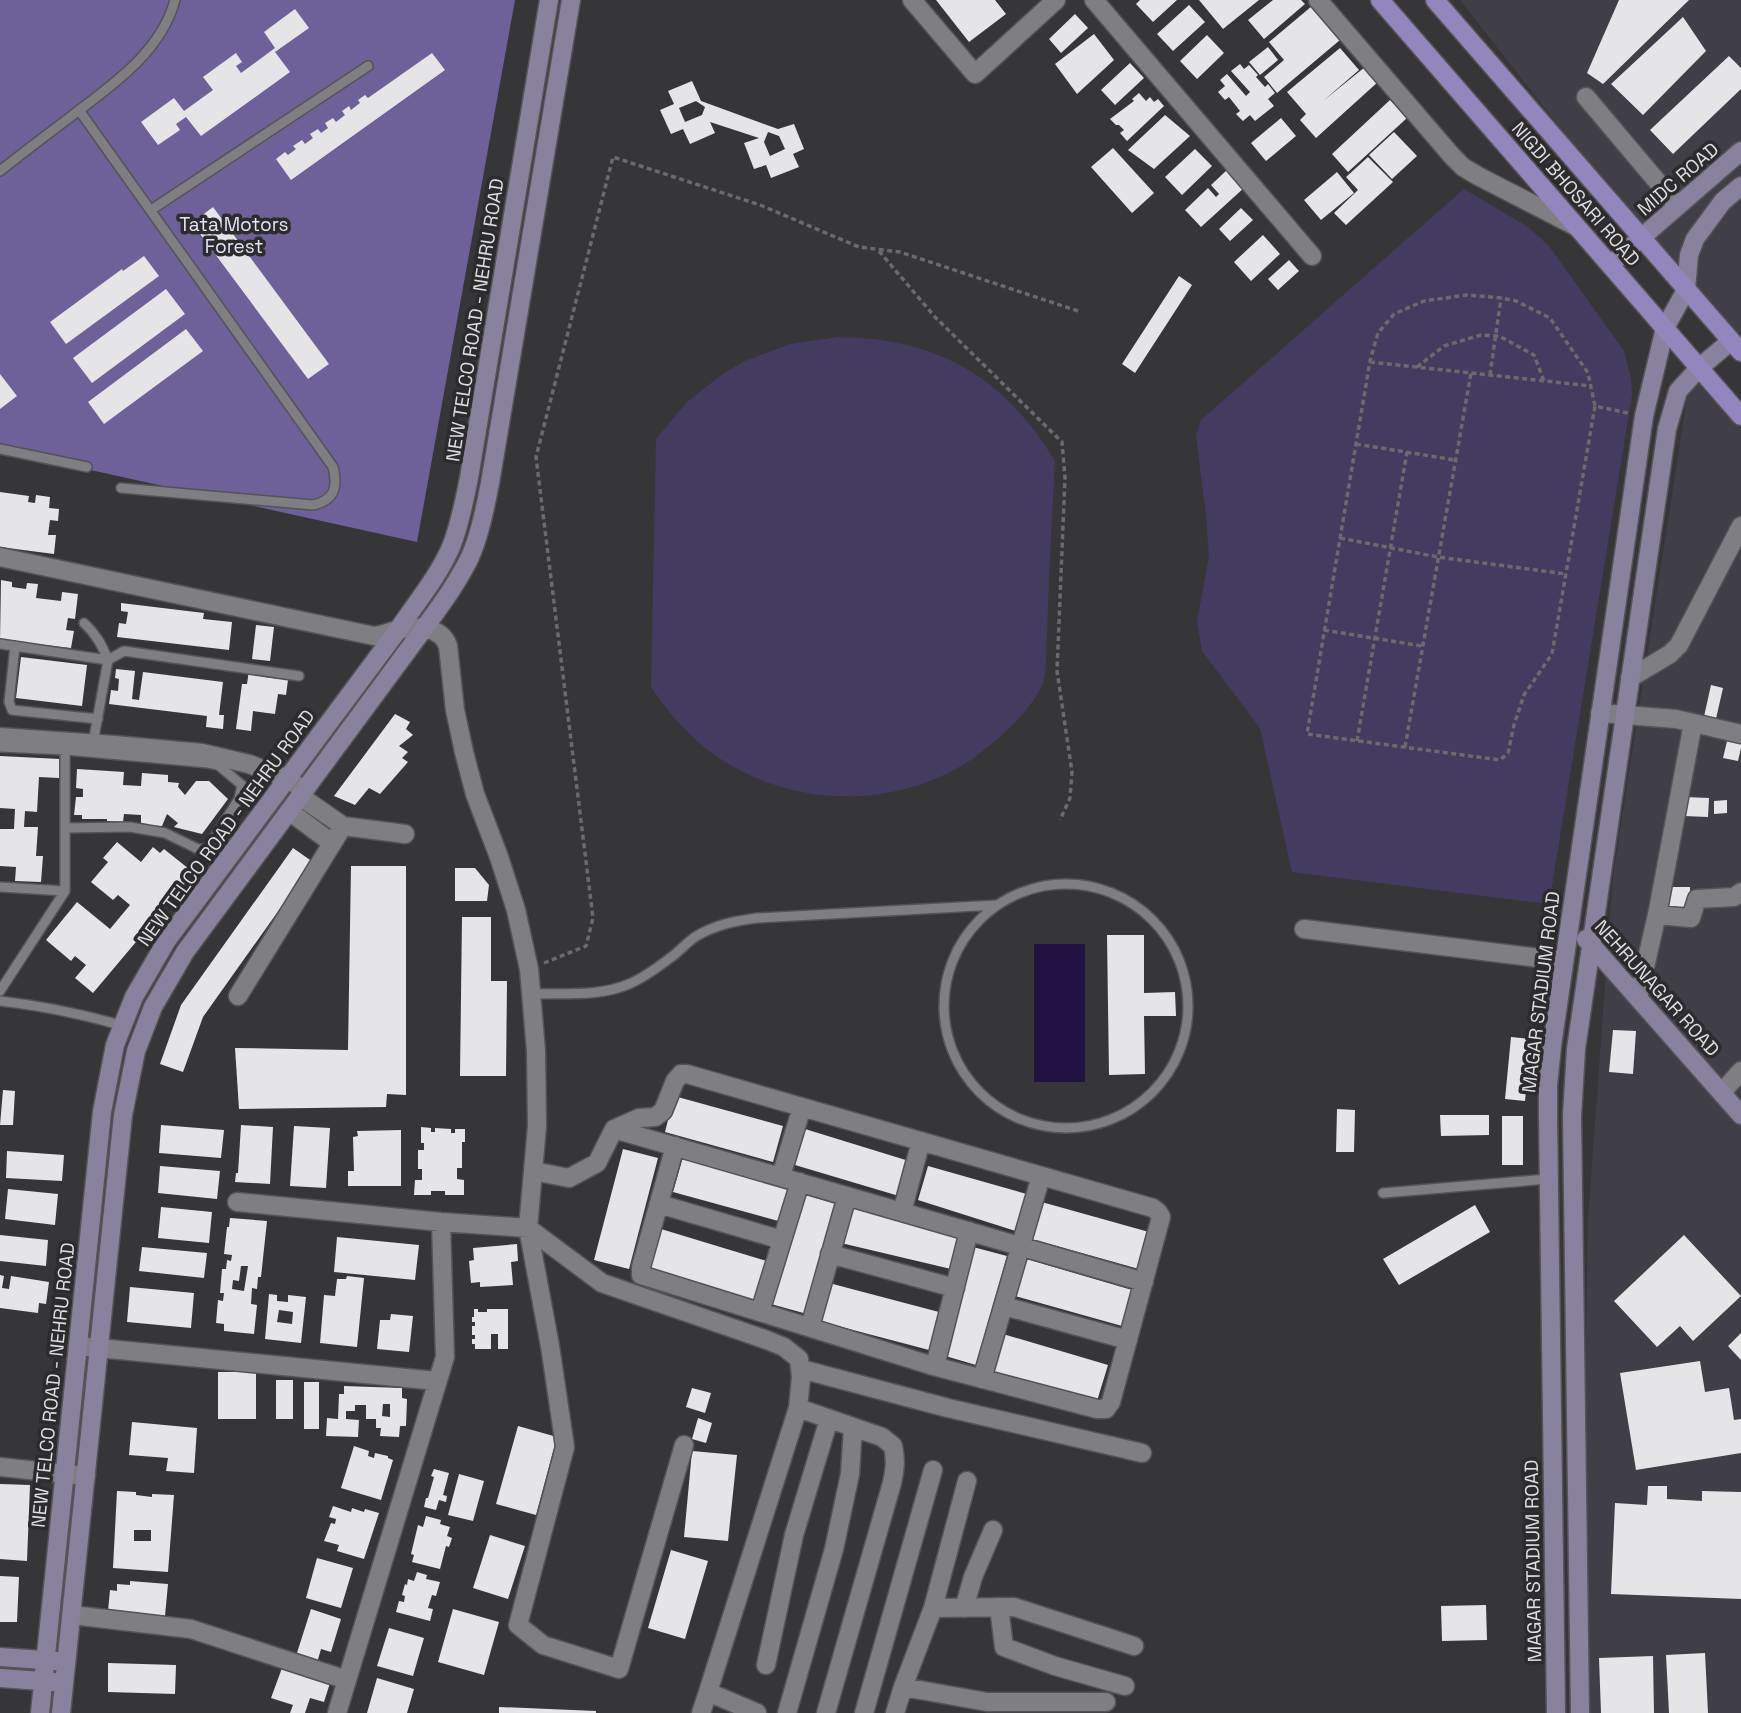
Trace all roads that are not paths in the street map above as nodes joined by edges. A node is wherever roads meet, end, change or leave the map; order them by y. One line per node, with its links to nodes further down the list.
1 (175, 0): 12 (lane)
2 (549, 0): 34 (street, NEW TELCO ROAD - NEHRU ROAD)
3 (570, 0): 33 (street, NEW TELCO ROAD - NEHRU ROAD)
4 (912, 0): 5 (street)
5 (1056, 0)
6 (1094, 0): 20 (street)
7 (1318, 0): 18 (street)
8 (1380, 0): 18 (main road, NIGDI BHOSARI ROAD)
9 (1435, 0): 19 (main road, NIGDI BHOSARI ROAD)
10 (368, 66): 17 (lane)
11 (1586, 97): 16 (street)
12 (79, 110): 14 (lane); 17 (lane)
13 (1741, 151): 16 (street, MIDC ROAD)
14 (0, 171)
15 (1741, 186): 22 (street)
16 (1677, 205): 19 (street, MIDC ROAD)
17 (151, 210): 29 (lane)
18 (1577, 227): 21 (main road, NIGDI BHOSARI ROAD)
19 (1642, 238): 21 (street, MIDC ROAD); 22 (main road, NIGDI BHOSARI ROAD)
20 (1312, 256)
21 (1610, 265): 23 (main road, NIGDI BHOSARI ROAD)
22 (1686, 290): 23 (street, MAGAR STADIUM ROAD); 24 (main road, NIGDI BHOSARI ROAD)
23 (1665, 328): 25 (main road, NIGDI BHOSARI ROAD); 40 (street, MAGAR STADIUM ROAD)
24 (1736, 346): 25 (street)
25 (1699, 368): 26 (main road, NIGDI BHOSARI ROAD); 39 (street)
26 (1741, 416)
27 (0, 449): 28 (lane)
28 (87, 467)
29 (121, 488)
30 (1741, 526): 39 (street)
31 (0, 557): 34 (street)
32 (84, 623): 37 (lane)
33 (425, 627): 34 (street); 50 (street, NEW TELCO ROAD - NEHRU ROAD); 66 (street)
34 (398, 630): 49 (street, NEW TELCO ROAD - NEHRU ROAD)
35 (0, 644): 36 (lane)
36 (15, 646): 37 (lane); 42 (lane)
37 (108, 660): 38 (lane); 42 (lane)
38 (299, 676)
39 (1630, 677): 41 (street)
40 (1601, 713): 41 (street); 61 (street, MAGAR STADIUM ROAD)
41 (1624, 714): 43 (street); 63 (street)
42 (98, 719): 46 (lane)
43 (1693, 723): 44 (street); 60 (street)
44 (1741, 734)
45 (0, 737): 46 (street)
46 (93, 743): 49 (street)
47 (0, 747): 48 (lane)
48 (65, 750): 53 (lane); 53 (lane)
49 (286, 778): 50 (street); 70 (street, NEW TELCO ROAD - NEHRU ROAD)
50 (302, 793): 51 (street, NEW TELCO ROAD - NEHRU ROAD); 52 (street)
51 (289, 811): 55 (street); 71 (street, NEW TELCO ROAD - NEHRU ROAD)
52 (343, 826): 54 (street); 55 (street)
53 (65, 828): 57 (lane)
54 (405, 834)
55 (332, 843): 67 (street)
56 (0, 887): 57 (lane)
57 (65, 891): 65 (lane)
58 (1741, 892): 60 (street)
59 (997, 905): 59 (lane); 66 (lane)
60 (1657, 915): 68 (street)
61 (1570, 921): 63 (street, NEHRUNAGAR ROAD); 64 (street, MAGAR STADIUM ROAD)
62 (1304, 929): 64 (street)
63 (1591, 945): 68 (street, NEHRUNAGAR ROAD); 145 (street)
64 (1564, 961): 82 (street, MAGAR STADIUM ROAD)
65 (0, 990)
66 (532, 994): 79 (street)
67 (238, 996)
68 (1638, 998): 73 (street, NEHRUNAGAR ROAD)
69 (0, 1001): 70 (lane)
70 (122, 1026): 71 (street); 101 (street, NEW TELCO ROAD - NEHRU ROAD)
71 (143, 1033): 102 (street, NEW TELCO ROAD - NEHRU ROAD)
72 (1741, 1071): 73 (street)
73 (1722, 1093): 75 (street, NEHRUNAGAR ROAD)
74 (802, 1107): 76 (street); 77 (street); 80 (street)
75 (1741, 1115)
76 (614, 1129): 78 (street); 79 (street)
77 (921, 1141): 81 (street); 88 (street)
78 (675, 1146): 80 (street); 87 (street)
79 (533, 1171): 90 (street)
80 (781, 1176): 83 (street)
81 (1041, 1176): 93 (street); 95 (street)
82 (1548, 1179): 84 (lane); 144 (street, MAGAR STADIUM ROAD)
83 (800, 1182): 85 (street); 92 (street)
84 (1383, 1193)
85 (847, 1196): 88 (street); 94 (street)
86 (237, 1202): 89 (street)
87 (659, 1203): 92 (street); 98 (street)
88 (902, 1212): 91 (street)
89 (441, 1222): 90 (street); 106 (street)
90 (528, 1228): 104 (street); 110 (street)
91 (970, 1231): 93 (street); 96 (street)
92 (782, 1240): 98 (street)
93 (1022, 1247): 95 (street); 97 (street)
94 (830, 1254): 96 (street); 99 (street)
95 (1143, 1282): 100 (street)
96 (955, 1288): 103 (street)
97 (1004, 1306): 100 (street); 105 (street)
98 (760, 1312): 99 (street)
99 (810, 1327): 103 (street)
100 (1128, 1340): 105 (street)
101 (78, 1346): 102 (street); 114 (street, NEW TELCO ROAD - NEHRU ROAD)
102 (99, 1349): 106 (street); 115 (street, NEW TELCO ROAD - NEHRU ROAD)
103 (934, 1366): 105 (street)
104 (801, 1369): 107 (street); 111 (street)
105 (982, 1379)
106 (437, 1381): 128 (street)
107 (798, 1408): 108 (street); 133 (street)
108 (829, 1419): 109 (street); 126 (street)
109 (853, 1427): 140 (street); 141 (street)
110 (684, 1446)
111 (1142, 1453)
112 (0, 1467): 114 (street)
113 (933, 1470): 142 (street)
114 (65, 1474): 115 (street); 124 (street, NEW TELCO ROAD - NEHRU ROAD)
115 (86, 1476): 121 (street, NEW TELCO ROAD - NEHRU ROAD)
116 (967, 1482): 119 (street)
117 (993, 1530): 120 (street)
118 (999, 1607): 120 (street); 122 (street); 131 (street)
119 (933, 1608): 120 (street); 132 (street)
120 (964, 1608)
121 (72, 1615): 125 (street, NEW TELCO ROAD - NEHRU ROAD); 128 (street)
122 (1134, 1646)
123 (0, 1657): 124 (street)
124 (45, 1660): 125 (street); 129 (street, NEW TELCO ROAD - NEHRU ROAD)
125 (67, 1662): 130 (street, NEW TELCO ROAD - NEHRU ROAD)
126 (766, 1665)
127 (0, 1678): 129 (street)
128 (347, 1680): 137 (street)
129 (43, 1681): 130 (street); 135 (street, NEW TELCO ROAD - NEHRU ROAD)
130 (65, 1683): 136 (street, NEW TELCO ROAD - NEHRU ROAD)
131 (1125, 1686)
132 (903, 1687): 134 (street); 143 (street)
133 (708, 1692): 138 (street); 139 (street)
134 (1106, 1702)
135 (40, 1713)
136 (61, 1713)
137 (337, 1713)
138 (701, 1713)
139 (757, 1713)
140 (787, 1713)
141 (826, 1713)
142 (864, 1713)
143 (895, 1713)
144 (1556, 1713)
145 (1580, 1713)

